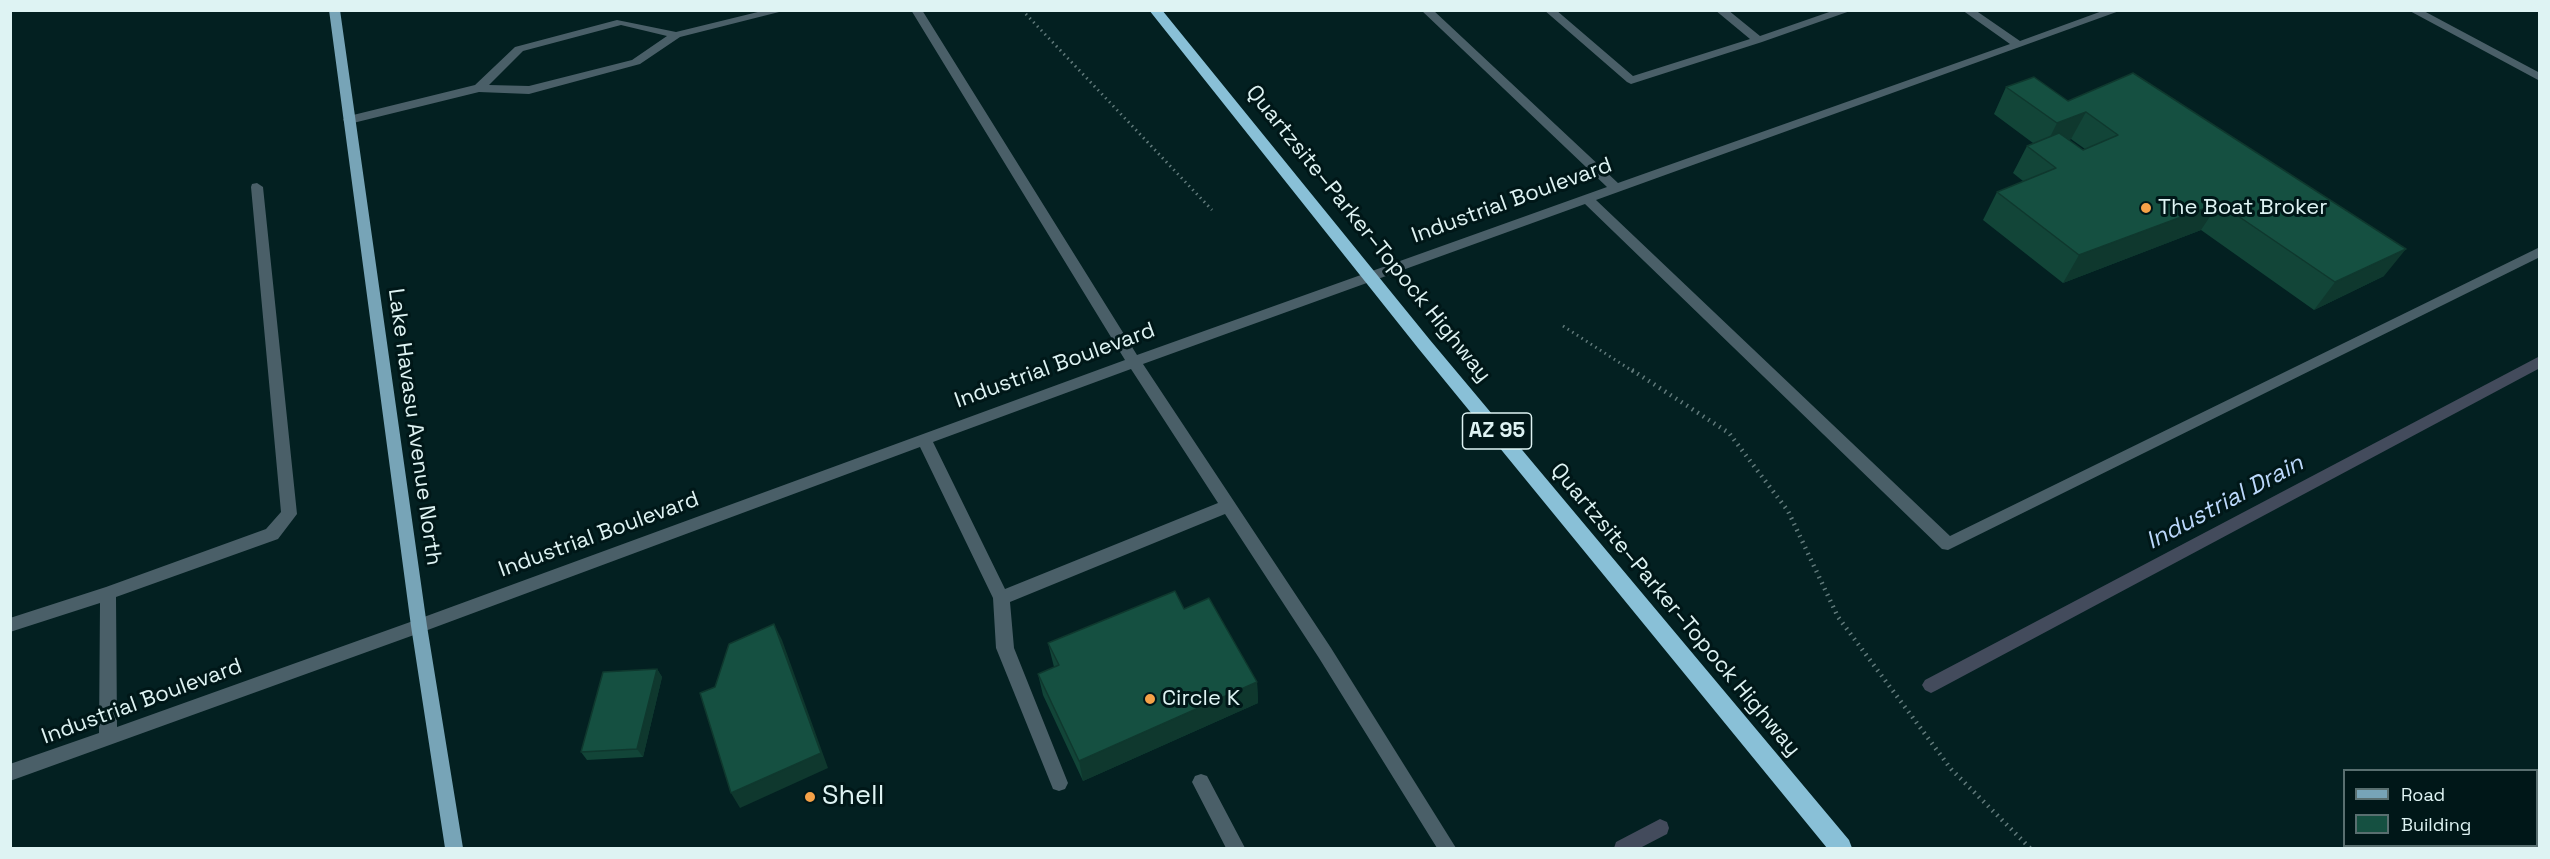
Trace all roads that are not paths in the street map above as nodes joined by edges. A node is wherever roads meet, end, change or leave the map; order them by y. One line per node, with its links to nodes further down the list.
1 (334, 10): 17 (main road, Lake Havasu Avenue North)
2 (782, 10): 12 (street)
3 (916, 10): 23 (street)
4 (1155, 10): 22 (highway, Quartzsite–Parker–Topock Highway / AZ 95)
5 (1426, 10): 19 (street)
6 (1549, 10): 13 (street)
7 (1720, 10): 13 (street)
8 (1848, 10): 13 (street)
9 (1967, 10): 14 (street)
10 (2117, 10): 14 (street, Industrial Boulevard)
11 (2413, 10): 15 (street)
12 (676, 35): 16 (street); 16 (street)
13 (1758, 40)
14 (2019, 45): 19 (street, Industrial Boulevard)
15 (2540, 78)
16 (479, 88): 17 (street)
17 (349, 120): 29 (main road, Lake Havasu Avenue North)
18 (257, 187): 26 (street)
19 (1617, 188): 20 (street, Industrial Boulevard)
20 (1587, 199): 21 (street); 22 (street, Industrial Boulevard)
21 (2540, 251)
22 (1371, 275): 23 (street, Industrial Boulevard); 37 (highway, Quartzsite–Parker–Topock Highway / AZ 95)
23 (1133, 361): 24 (street, Industrial Boulevard); 25 (street)
24 (923, 438): 27 (street); 29 (street, Industrial Boulevard)
25 (1228, 506): 27 (street); 36 (street)
26 (108, 593): 28 (street); 30 (street)
27 (1000, 597): 33 (street)
28 (10, 625)
29 (419, 626): 30 (street, Industrial Boulevard); 34 (main road, Lake Havasu Avenue North)
30 (108, 738): 31 (street, Industrial Boulevard)
31 (10, 773)
32 (1201, 782): 35 (street)
33 (1059, 783)
34 (454, 849)
35 (1236, 849)
36 (1447, 849)
37 (1841, 849)

